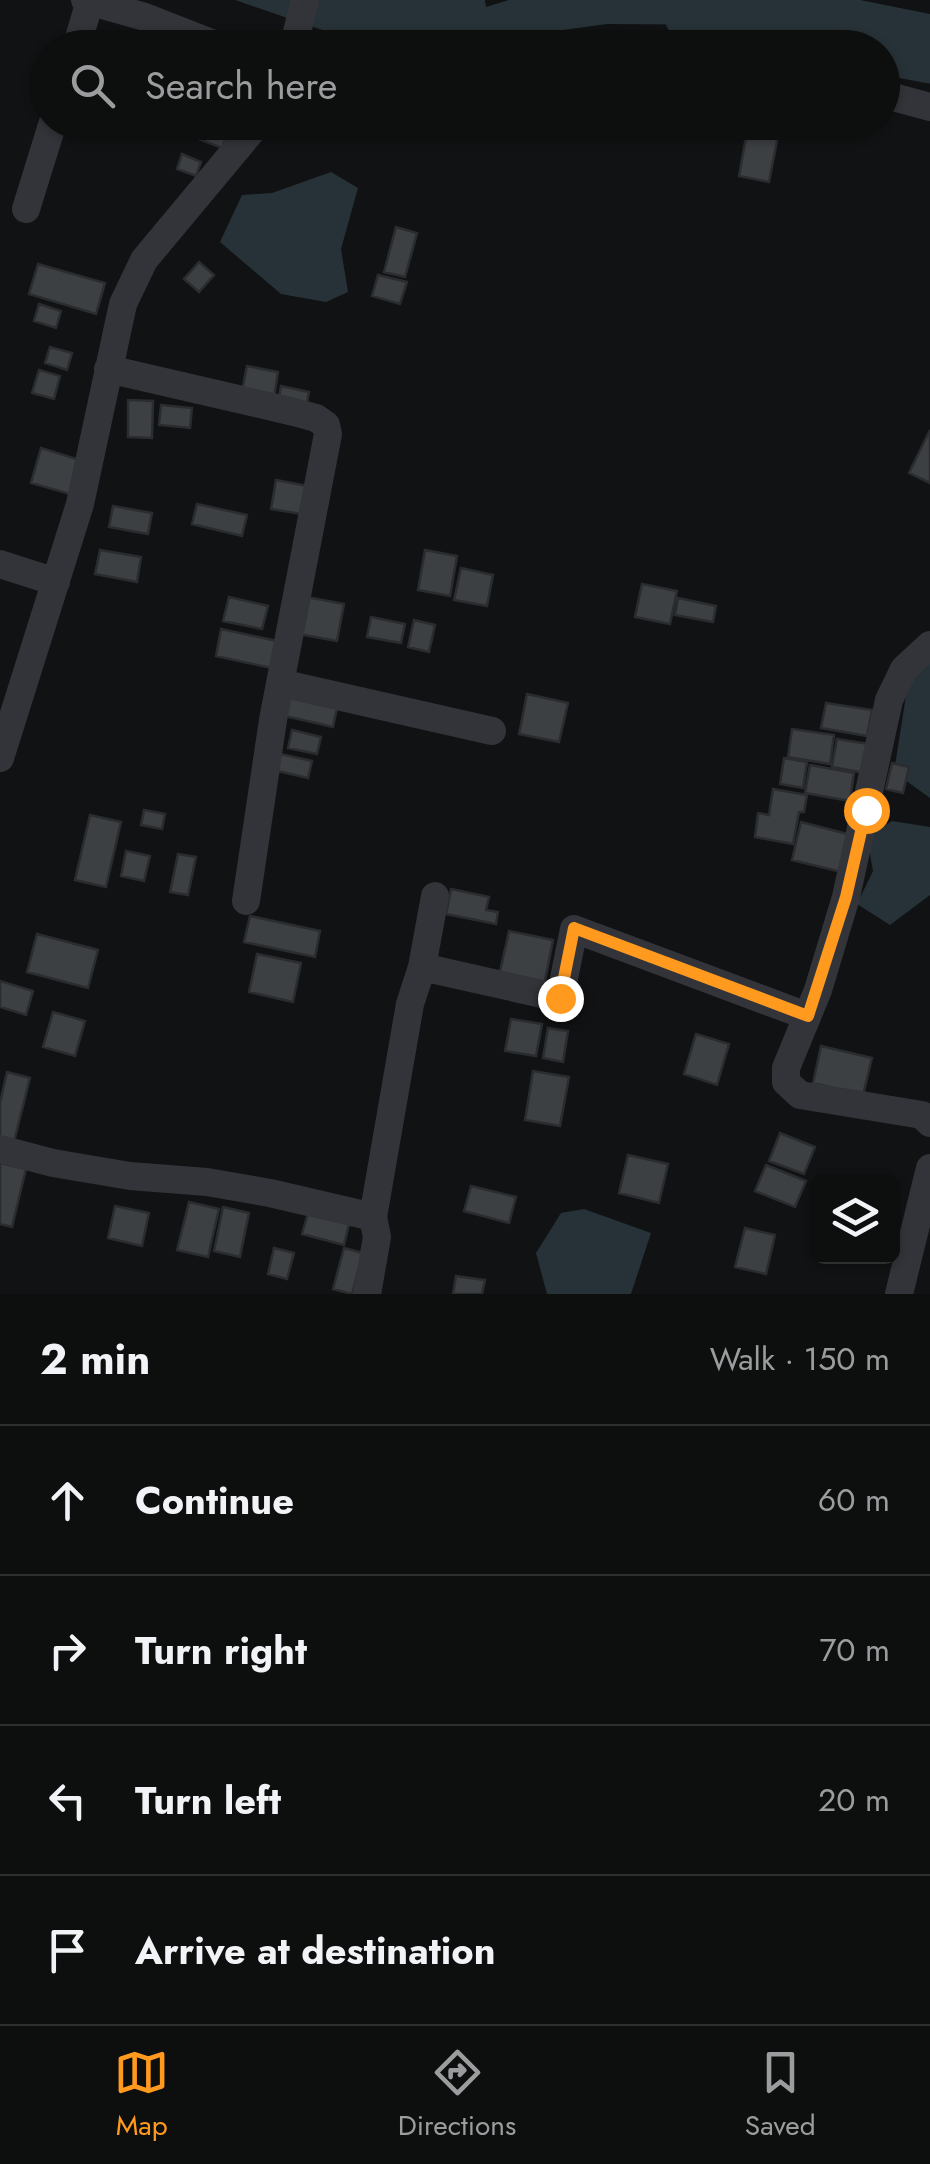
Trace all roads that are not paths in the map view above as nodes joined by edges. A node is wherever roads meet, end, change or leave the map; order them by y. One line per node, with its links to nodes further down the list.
1 (305, 0): 5 (street)
2 (88, 1): 3 (street); 4 (street)
3 (81, 30)
4 (179, 30)
5 (297, 30)
6 (900, 99): 7 (street)
7 (930, 107)
8 (47, 140): 10 (street)
9 (244, 140): 11 (street)
10 (26, 209)
11 (108, 369): 13 (street); 15 (street)
12 (0, 564): 13 (street)
13 (56, 582): 17 (street)
14 (930, 644): 21 (street)
15 (280, 684): 16 (street); 19 (street)
16 (492, 731)
17 (0, 758)
18 (435, 896): 20 (street)
19 (246, 901)
20 (422, 967): 21 (street); 25 (street)
21 (808, 1016): 22 (street)
22 (930, 1123)
23 (0, 1149): 25 (street)
24 (930, 1168): 27 (street)
25 (373, 1217): 26 (street)
26 (368, 1294)
27 (899, 1294)

